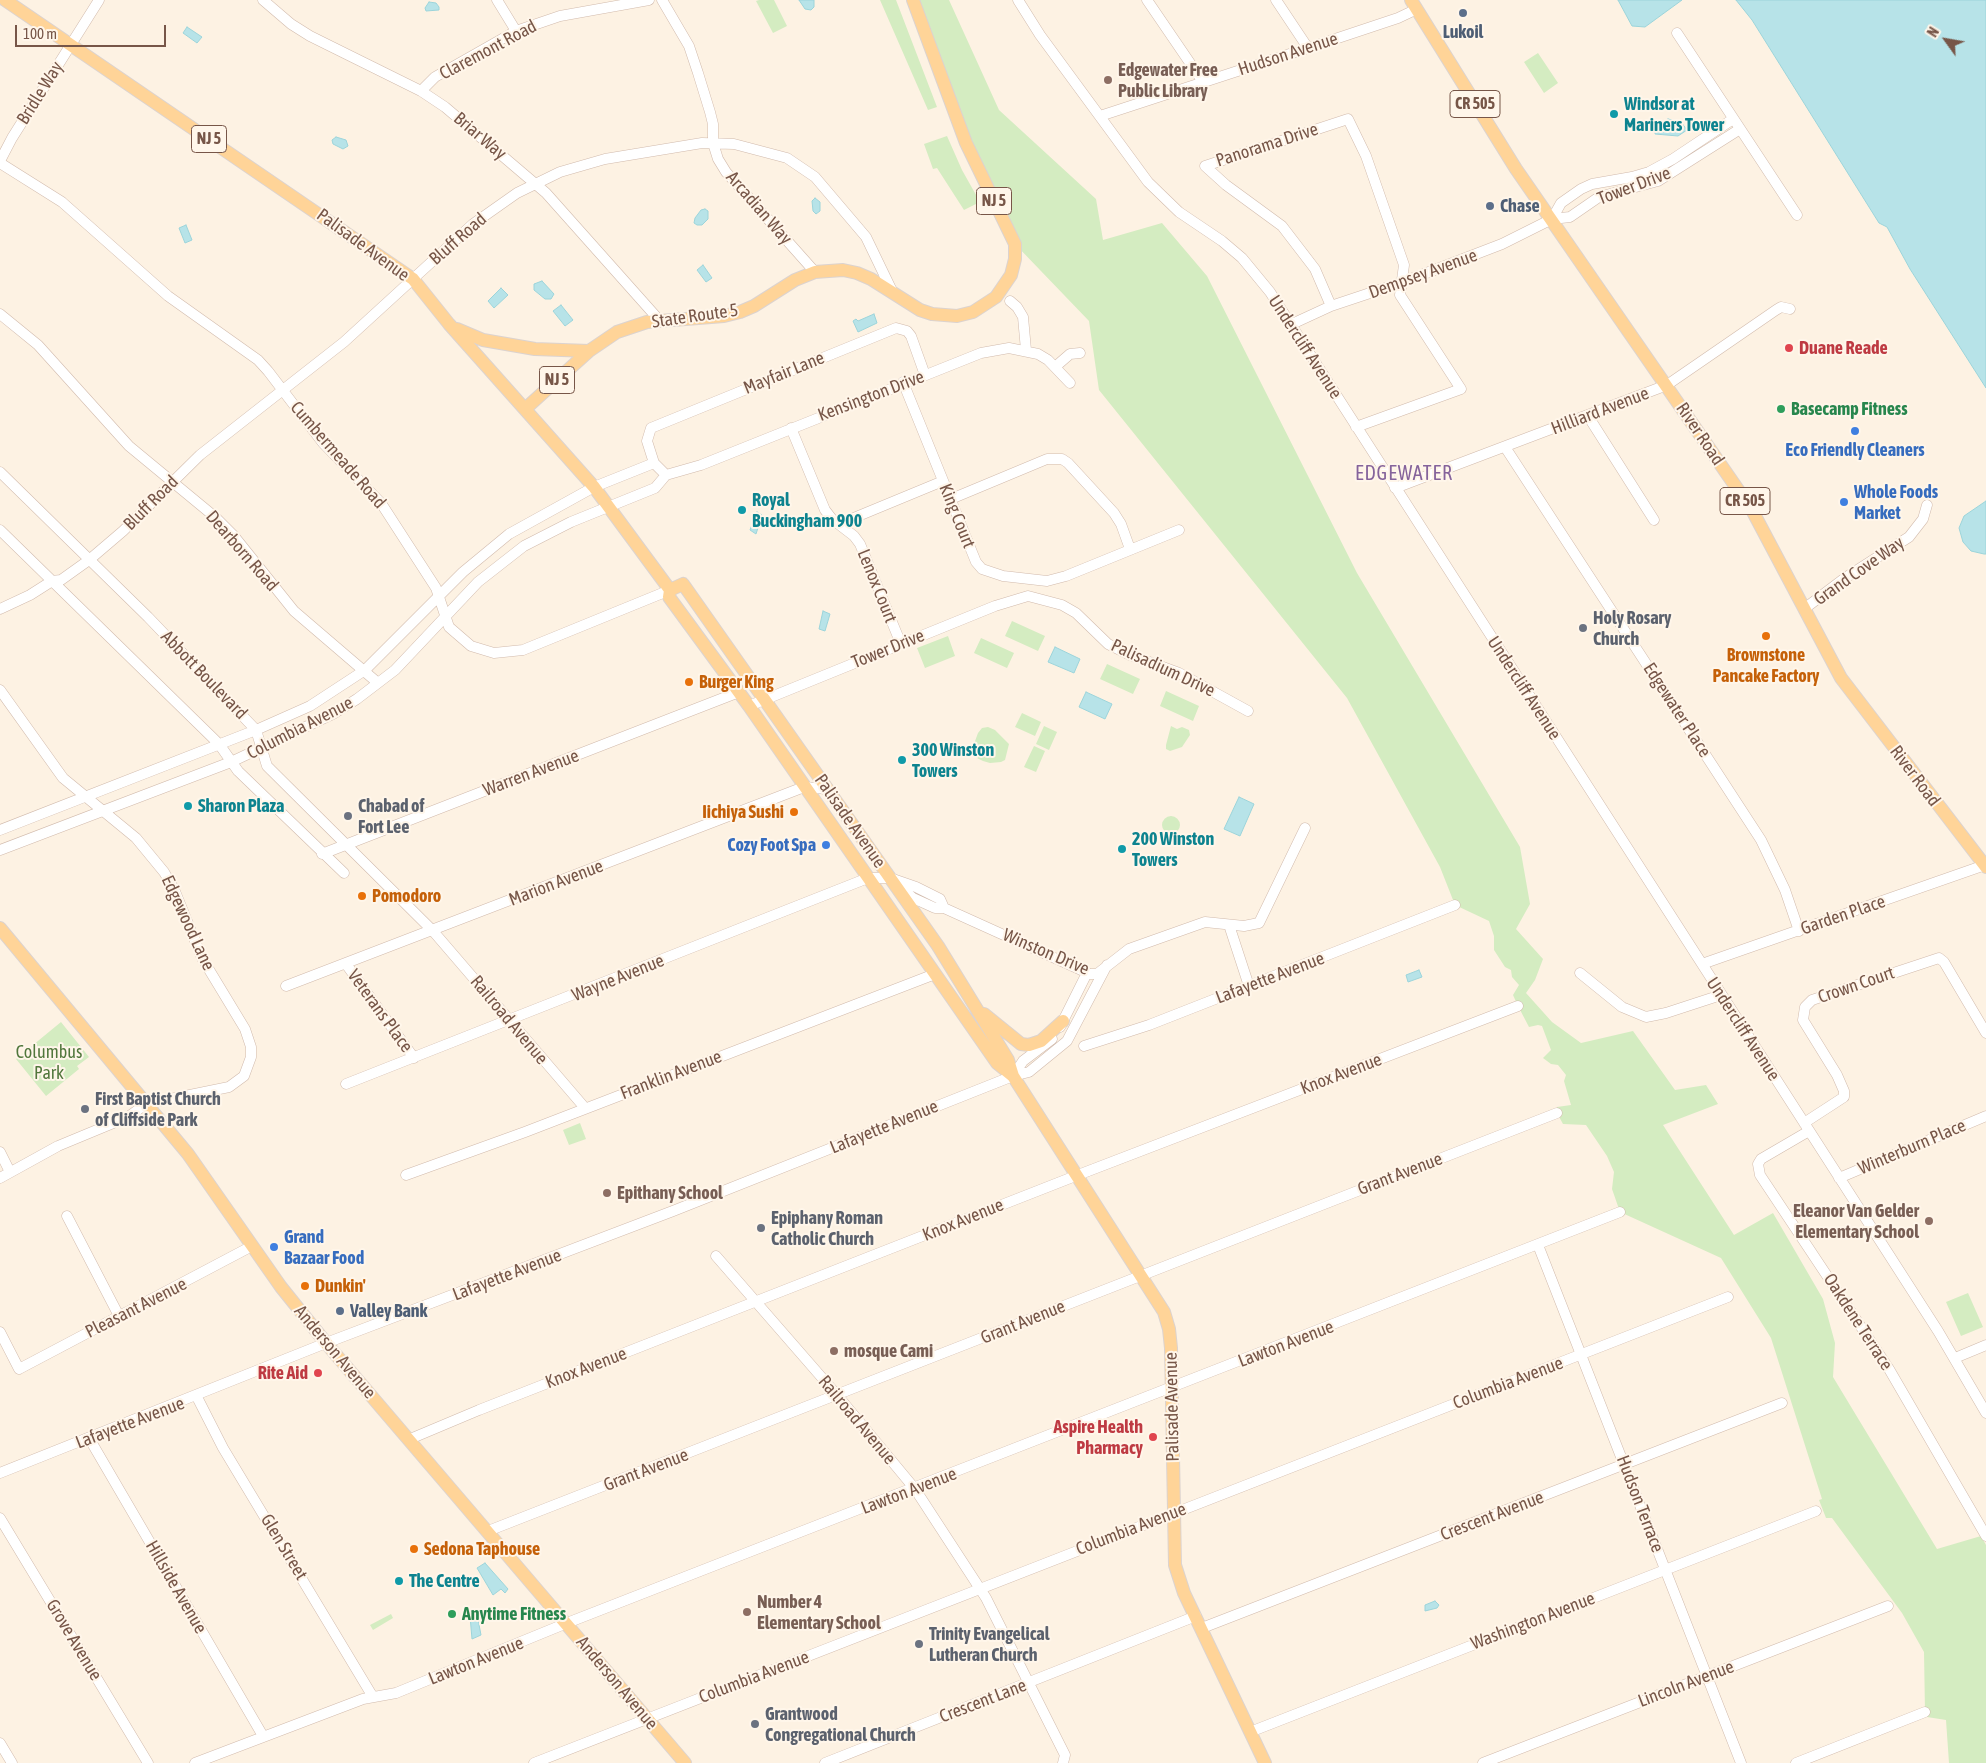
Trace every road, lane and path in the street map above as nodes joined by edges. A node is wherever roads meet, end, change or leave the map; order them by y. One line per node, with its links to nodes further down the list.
1 (5, 0): 14 (main road, Palisade Avenue / NJ 5)
2 (99, 0): 14 (street, Bridle Way)
3 (263, 0): 17 (street, Briar Way)
4 (497, 0): 12 (street)
5 (649, 0): 12 (street, Claremont Road)
6 (662, 0): 21 (street, Arcadian Way)
7 (913, 0): 29 (main road, State Route 5 / NJ 5)
8 (1018, 0): 18 (street, Undercliff Avenue)
9 (1146, 0): 16 (street)
10 (1276, 0): 15 (street)
11 (1414, 4): 15 (street, Hudson Avenue); 25 (main road, River Road / CR 505)
12 (516, 31): 17 (street, Claremont Road)
13 (1677, 33): 19 (street)
14 (71, 45): 22 (street, Bridle Way); 27 (main road, Palisade Avenue / NJ 5)
15 (1308, 48): 16 (street, Hudson Avenue)
16 (1203, 82): 18 (street, Hudson Avenue)
17 (421, 91): 23 (street, Briar Way)
18 (1100, 116): 36 (street, Undercliff Avenue)
19 (1733, 118): 20 (street); 25 (street, Tower Drive)
20 (1740, 129): 24 (street); 25 (street, Tower Drive)
21 (713, 143): 23 (street, Bluff Road); 26 (street, Arcadian Way); 29 (street, Bluff Road)
22 (0, 162): 45 (street, Cumbermeade Road)
23 (536, 183): 27 (street, Bluff Road); 34 (street, Briar Way)
24 (1797, 215)
25 (1552, 219): 28 (street, Dempsey Avenue); 44 (main road, River Road / CR 505)
26 (815, 272): 29 (main road, State Route 5 / NJ 5); 34 (main road, State Route 5 / NJ 5)
27 (412, 279): 35 (main road, Palisade Avenue / NJ 5); 45 (street, Bluff Road)
28 (1403, 282): 31 (street, Dempsey Avenue); 31 (street, Panorama Drive); 48 (street)
29 (894, 296)
30 (1010, 301): 37 (street)
31 (1331, 306): 36 (street, Dempsey Avenue)
32 (1790, 309): 44 (street, Hilliard Avenue)
33 (0, 314): 55 (street, Dearborn Road)
34 (660, 321): 38 (main road, State Route 5 / NJ 5)
35 (448, 324): 38 (main road, NJ 5); 46 (main road, Palisade Avenue / NJ 5)
36 (1292, 324): 48 (street, Undercliff Avenue)
37 (1026, 350): 40 (street, Kensington Drive); 41 (street, Kensington Drive)
38 (589, 351): 46 (main road, State Route 5 / NJ 5)
39 (1080, 353): 40 (street)
40 (1054, 367): 43 (street, Kensington Drive)
41 (925, 375): 42 (street, Kensington Drive); 51 (street, Mayfair Lane)
42 (903, 382): 49 (street, Kensington Drive); 54 (street, King Court)
43 (1070, 383)
44 (1667, 385): 47 (street, Hilliard Avenue); 72 (main road, River Road / CR 505)
45 (282, 389): 55 (street, Bluff Road); 70 (street, Cumbermeade Road)
46 (525, 409): 56 (main road, Palisade Avenue)
47 (1588, 416): 50 (street, Hilliard Avenue); 61 (street)
48 (1356, 427): 57 (street, Undercliff Avenue)
49 (791, 428): 53 (street, Kensington Drive); 62 (street, Lenox Court)
50 (1505, 447): 57 (street, Hilliard Avenue); 103 (street, Edgewater Place)
51 (654, 463): 53 (street); 56 (street)
52 (0, 472): 66 (street, Abbott Boulevard)
53 (666, 475): 60 (street, Kensington Drive)
54 (943, 481): 58 (street, King Court); 62 (street)
55 (173, 482): 66 (street, Bluff Road); 75 (street, Dearborn Road)
56 (594, 487): 60 (main road, Palisade Avenue); 70 (street, Columbia Avenue)
57 (1395, 488): 105 (street, Undercliff Avenue)
58 (951, 499): 65 (street, King Court); 65 (street)
59 (1927, 505): 72 (street, Grand Cove Way)
60 (608, 506): 68 (main road, Palisade Avenue); 73 (street, Columbia Avenue)
61 (1654, 520)
62 (839, 524): 74 (street, Lenox Court)
63 (0, 530): 67 (street)
64 (1179, 530): 65 (street)
65 (1130, 550)
66 (89, 560): 67 (street, Bluff Road); 82 (street, Abbott Boulevard)
67 (52, 581): 71 (street, Bluff Road); 83 (street)
68 (670, 590): 73 (street, Cumbermeade Road); 78 (main road, Palisade Avenue); 79 (main road, Palisade Avenue)
69 (1028, 596): 74 (street, Tower Drive); 81 (street, Palisadium Drive)
70 (439, 598): 73 (street, Cumbermeade Road); 75 (street, Columbia Avenue)
71 (0, 609)
72 (1804, 609): 95 (main road, River Road / CR 505)
73 (446, 618): 76 (street, Columbia Avenue)
74 (901, 644): 79 (street, Tower Drive)
75 (365, 670): 76 (street, Dearborn Road); 82 (street, Columbia Avenue)
76 (378, 683): 84 (street, Columbia Avenue)
77 (0, 690): 88 (street, Edgewood Lane)
78 (739, 692): 80 (main road, Palisade Avenue); 92 (street, Warren Avenue)
79 (764, 700): 80 (street, Tower Drive); 87 (main road, Palisade Avenue)
80 (749, 706): 86 (main road, Palisade Avenue)
81 (1248, 710)
82 (256, 730): 83 (street, Columbia Avenue); 84 (street, Abbott Boulevard)
83 (219, 744): 85 (street); 88 (street, Columbia Avenue)
84 (262, 748): 85 (street, Columbia Avenue); 92 (street, Abbott Boulevard)
85 (231, 762): 89 (street, Columbia Avenue); 94 (street)
86 (804, 788): 87 (street, Marion Avenue); 97 (main road, Palisade Avenue); 102 (street, Marion Avenue)
87 (828, 789): 98 (main road, Palisade Avenue)
88 (84, 797): 89 (street, Edgewood Lane); 91 (street, Columbia Avenue)
89 (104, 810): 93 (street, Columbia Avenue); 122 (street, Edgewood Lane)
90 (1305, 828): 100 (street, Winston Drive)
91 (0, 830)
92 (347, 844): 94 (street, Warren Avenue); 102 (street, Abbott Boulevard)
93 (0, 850)
94 (322, 854): 96 (street)
95 (1985, 866): 103 (street, Garden Place)
96 (344, 872)
97 (868, 878): 98 (street, Wayne Avenue); 109 (main road, Palisade Avenue); 115 (street, Wayne Avenue)
98 (890, 878): 107 (street, Winston Drive); 114 (main road, Palisade Avenue)
99 (1455, 905): 111 (street, Lafayette Avenue)
100 (1229, 925): 106 (street, Winston Drive); 111 (street)
101 (0, 928): 122 (main road, Anderson Avenue)
102 (433, 931): 104 (street, Marion Avenue); 115 (street, Railroad Avenue)
103 (1799, 931): 105 (street, Garden Place)
104 (346, 964): 110 (street, Marion Avenue); 119 (street, Veterans Place)
105 (1702, 964): 112 (street, Undercliff Avenue)
106 (1108, 965): 107 (street, Winston Drive); 120 (street, Lafayette Avenue)
107 (1087, 972): 116 (street)
108 (1580, 973): 112 (street)
109 (935, 974): 114 (main road); 120 (main road, Palisade Avenue); 123 (street, Franklin Avenue)
110 (286, 986)
111 (1249, 986): 118 (street, Lafayette Avenue)
112 (1721, 995): 126 (street, Undercliff Avenue)
113 (1518, 1006): 130 (street, Knox Avenue)
114 (977, 1007): 116 (main road); 120 (main road, Palisade Avenue)
115 (510, 1021): 119 (street, Wayne Avenue); 123 (street, Railroad Avenue)
116 (1063, 1022): 120 (street)
117 (1986, 1033): 126 (street, Crown Court)
118 (1084, 1046)
119 (414, 1058): 121 (street, Wayne Avenue)
120 (1013, 1076): 130 (main road, Palisade Avenue); 143 (street, Lafayette Avenue)
121 (346, 1084)
122 (146, 1104): 128 (street); 136 (main road, Anderson Avenue)
123 (585, 1108): 129 (street, Franklin Avenue)
124 (1558, 1113): 138 (street, Grant Avenue)
125 (1986, 1116): 132 (street, Winterburn Place)
126 (1806, 1127): 132 (street, Undercliff Avenue); 161 (street, Oakdene Terrace)
127 (0, 1152): 128 (street)
128 (10, 1172): 131 (street)
129 (406, 1175)
130 (1078, 1175): 138 (main road, Palisade Avenue); 140 (street, Knox Avenue)
131 (0, 1178)
132 (1839, 1178): 146 (street, Undercliff Avenue)
133 (1620, 1212): 135 (street, Lawton Avenue)
134 (67, 1216): 141 (street)
135 (1538, 1245): 145 (street, Hudson Terrace); 147 (street, Lawton Avenue)
136 (252, 1246): 141 (street, Pleasant Avenue); 143 (main road, Anderson Avenue)
137 (716, 1256): 140 (street, Railroad Avenue)
138 (1140, 1275): 147 (main road, Palisade Avenue); 148 (street, Grant Avenue)
139 (1728, 1297): 145 (street, Columbia Avenue)
140 (757, 1301): 148 (street, Railroad Avenue); 153 (street, Knox Avenue)
141 (119, 1316): 142 (street, Pleasant Avenue)
142 (0, 1332)
143 (326, 1343): 149 (street, Lafayette Avenue); 153 (main road, Anderson Avenue)
144 (1986, 1345): 146 (street)
145 (1581, 1354): 154 (street, Hudson Terrace); 158 (street, Columbia Avenue)
146 (1955, 1358): 151 (street, Undercliff Avenue)
147 (1172, 1388): 156 (street, Lawton Avenue); 158 (main road, Palisade Avenue)
148 (837, 1395): 156 (street, Railroad Avenue); 160 (street, Grant Avenue)
149 (196, 1397): 152 (street, Lafayette Avenue); 170 (street, Glen Street)
150 (1782, 1403): 154 (street, Crescent Avenue)
151 (1986, 1413)
152 (89, 1438): 155 (street, Lafayette Avenue); 174 (street, Hillside Avenue)
153 (410, 1439): 160 (main road, Anderson Avenue)
154 (1625, 1464): 162 (street, Hudson Terrace); 167 (street, Crescent Avenue)
155 (0, 1474)
156 (915, 1489): 163 (street, Railroad Avenue); 166 (street, Lawton Avenue)
157 (1816, 1511): 162 (street, Washington Avenue)
158 (1173, 1513): 163 (street, Columbia Avenue); 165 (main road, Palisade Avenue)
159 (0, 1518): 178 (street, Grove Avenue)
160 (488, 1531): 166 (main road, Anderson Avenue)
161 (1986, 1536)
162 (1665, 1570): 168 (street, Hudson Terrace); 173 (street, Washington Avenue)
163 (980, 1589): 169 (street, Railroad Avenue); 172 (street, Columbia Avenue)
164 (1888, 1606): 168 (street, Lincoln Avenue)
165 (1196, 1616): 167 (main road, Palisade Avenue); 169 (street, Crescent Lane)
166 (567, 1623): 170 (street, Lawton Avenue); 172 (main road, Anderson Avenue)
167 (1202, 1628): 173 (main road, Palisade Avenue)
168 (1706, 1676): 184 (street, Lincoln Avenue); 185 (street, Hudson Terrace)
169 (1028, 1683): 176 (street, Railroad Avenue); 182 (street, Crescent Lane)
170 (372, 1697): 174 (street, Lawton Avenue)
171 (1924, 1712): 186 (street)
172 (646, 1718): 180 (street, Columbia Avenue); 181 (main road, Anderson Avenue)
173 (1250, 1732): 183 (main road, Palisade Avenue)
174 (263, 1736): 179 (street, Lawton Avenue)
175 (0, 1743): 177 (street)
176 (1064, 1759)
177 (12, 1763)
178 (148, 1763)
179 (195, 1763)
180 (534, 1763)
181 (685, 1763)
182 (825, 1763)
183 (1265, 1763)
184 (1484, 1763)
185 (1741, 1763)
186 (1796, 1763)

